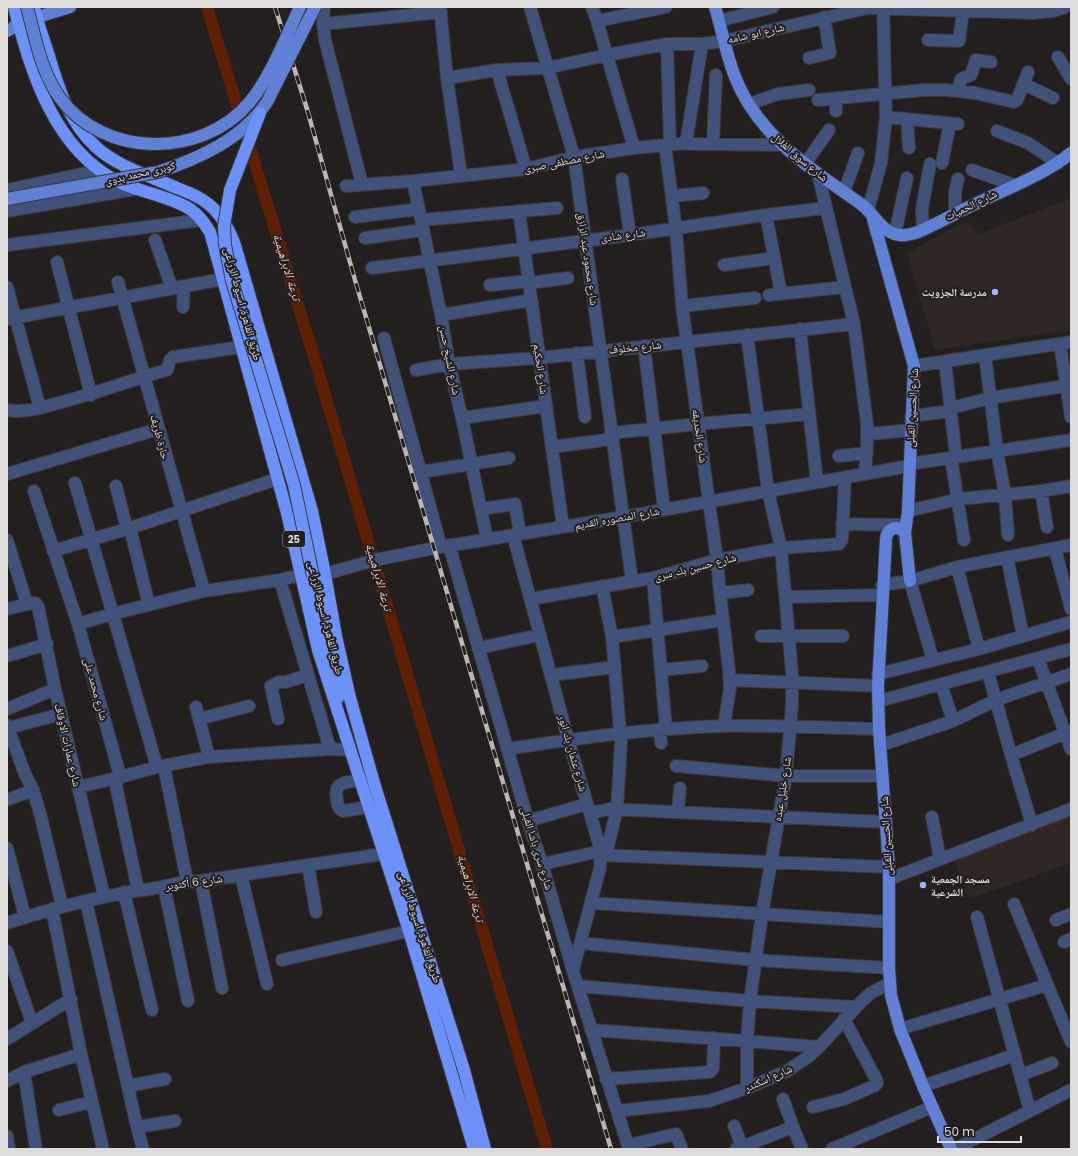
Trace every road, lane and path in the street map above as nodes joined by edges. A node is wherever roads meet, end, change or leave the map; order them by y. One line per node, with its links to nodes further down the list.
1 (14, 7): 23 (highway, طريق القاهرة, اسيوط الزراعى / 25)
2 (27, 7): 4 (main road, bridge)
3 (70, 7): 19 (main road)
4 (300, 7)
5 (315, 7): 47 (main road, كوبرى محمد بدوى, bridge)
6 (324, 7): 24 (street)
7 (530, 7): 34 (street, شارع محمود عبد الرازق)
8 (592, 7): 21 (street)
9 (666, 7): 21 (street)
10 (717, 7): 22 (main road, شارع سوق الغلال)
11 (773, 7): 22 (street)
12 (883, 7): 14 (street, شارع ابو شامه); 15 (street, شارع ابو شامه); 41 (street)
13 (1065, 7): 18 (street, شارع ابو شامه)
14 (852, 9): 20 (street, شارع ابو شامه)
15 (967, 9): 17 (street, شارع ابو شامه); 26 (street)
16 (441, 10): 24 (street); 37 (street)
17 (998, 10): 18 (street, شارع ابو شامه)
18 (1021, 10)
19 (35, 12): 23 (main road); 48 (highway, طريق القاهرة, اسيوط الزراعى / 25)
20 (824, 17): 27 (street, شارع ابو شامه); 32 (street)
21 (597, 21): 30 (street)
22 (719, 21): 27 (main road, شارع سوق الغلال)
23 (12, 22): 25 (main road); 51 (highway, طريق القاهرة, اسيوط الزراعى / 25)
24 (323, 24): 74 (street)
25 (7, 31)
26 (928, 40)
27 (724, 41): 29 (street, شارع ابو شامه); 45 (main road, شارع سوق الغلال)
28 (667, 44): 29 (street, شارع ابو شامه); 30 (street, شارع ابو شامه); 56 (street, شارع الحديقه)
29 (702, 44): 54 (street)
30 (607, 55): 34 (street, شارع ابو شامه); 58 (street)
31 (1058, 57): 38 (street)
32 (809, 58)
33 (991, 62): 40 (street)
34 (547, 68): 35 (street, شارع ابو شامه); 62 (street, شارع محمود عبد الرازق)
35 (498, 70): 37 (street, شارع ابو شامه); 65 (street)
36 (716, 75): 55 (street)
37 (448, 78): 69 (street)
38 (1071, 79)
39 (809, 90): 45 (street)
40 (958, 90): 41 (street); 43 (street)
41 (886, 93): 42 (street); 49 (street)
42 (836, 98): 44 (street); 46 (street)
43 (1053, 98)
44 (818, 100)
45 (749, 104): 57 (main road, شارع سوق الغلال)
46 (836, 111)
47 (260, 113): 82 (main road, كوبرى محمد بدوى, bridge); 207 (highway, bridge)
48 (72, 117): 51 (highway); 207 (highway, طريق القاهرة, اسيوط الزراعى / 25)
49 (886, 117): 50 (street); 87 (street)
50 (907, 119): 59 (street); 94 (street)
51 (58, 123): 66 (highway, طريق القاهرة, اسيوط الزراعى / 25)
52 (829, 130): 64 (street)
53 (997, 131): 63 (street)
54 (686, 142): 55 (street, شارع مصطفى صبرى); 56 (street, شارع مصطفى صبرى)
55 (713, 144): 57 (street, شارع مصطفى صبرى)
56 (668, 145): 58 (street, شارع مصطفى صبرى); 81 (street, شارع الحديقه)
57 (782, 145): 64 (main road, شارع سوق الغلال)
58 (634, 148): 62 (street, شارع مصطفى صبرى)
59 (909, 148)
60 (858, 153): 79 (street)
61 (1071, 153): 63 (main road, شارع الحميات)
62 (574, 157): 65 (street, شارع مصطفى صبرى); 99 (street, شارع محمود عبد الرازق)
63 (1058, 163): 75 (main road, شارع الحميات)
64 (805, 164): 68 (main road, شارع سوق الغلال)
65 (526, 169): 69 (street, شارع مصطفى صبرى)
66 (100, 170): 77 (highway, طريق القاهرة, اسيوط الزراعى / 25); 78 (street)
67 (972, 170): 75 (street)
68 (818, 174): 79 (main road, شارع سوق الغلال); 84 (street)
69 (461, 175): 73 (street, شارع مصطفى صبرى)
70 (907, 178): 95 (street)
71 (622, 179): 96 (street)
72 (958, 179): 88 (street)
73 (414, 181): 74 (street, شارع مصطفى صبرى); 92 (street, شارع الشيخ حسن)
74 (362, 184): 76 (street, شارع مصطفى صبرى)
75 (1014, 185): 88 (main road, شارع الحميات)
76 (346, 186)
77 (136, 189): 85 (street); 91 (highway, طريق القاهرة, اسيوط الزراعى / 25)
78 (7, 190)
79 (844, 192): 87 (main road, شارع سوق الغلال)
80 (703, 193): 81 (street)
81 (672, 196): 93 (street, شارع الحديقه)
82 (7, 199)
83 (557, 208): 86 (street)
84 (826, 208): 89 (street, شارع شادى); 113 (street)
85 (7, 211)
86 (519, 211): 92 (street); 101 (street, شارع الحكيم)
87 (870, 213): 95 (main road); 137 (main road, شارع الحسين القبلى)
88 (955, 213): 94 (main road, شارع الحميات)
89 (766, 215): 93 (street, شارع شادى); 102 (street)
90 (355, 217): 92 (street)
91 (202, 220): 100 (street); 108 (highway, طريق القاهرة, اسيوط الزراعى / 25)
92 (421, 220): 97 (street); 103 (street, شارع الشيخ حسن)
93 (676, 228): 96 (street, شارع شادى); 118 (street, شارع الحديقه)
94 (923, 230): 95 (main road, شارع الحميات)
95 (895, 234)
96 (630, 235): 99 (street, شارع شادى)
97 (365, 238)
98 (155, 240): 114 (street)
99 (586, 240): 101 (street, شارع شادى); 131 (street, شارع محمود عبد الرازق)
100 (7, 245)
101 (524, 249): 103 (street, شارع شادى); 110 (street, شارع الحكيم)
102 (774, 258): 105 (street); 113 (street)
103 (430, 261): 106 (street, شارع شادى); 121 (street, شارع الشيخ حسن)
104 (57, 262): 120 (street)
105 (724, 265)
106 (372, 268)
107 (568, 278): 110 (street)
108 (223, 279): 114 (street); 130 (highway, طريق القاهرة, اسيوط الزراعى / 25)
109 (118, 282): 115 (street, حارة ظريف)
110 (529, 282): 111 (street); 117 (street, شارع الحكيم)
111 (490, 285)
112 (7, 287): 122 (street)
113 (845, 287): 123 (street)
114 (178, 288): 115 (street); 119 (street)
115 (121, 298): 120 (street); 139 (street, حارة ظريف)
116 (755, 298): 118 (street)
117 (531, 300): 121 (street); 134 (street, شارع الحكيم)
118 (682, 306): 127 (street, شارع الحديقه)
119 (183, 307)
120 (68, 308): 122 (street); 141 (street)
121 (441, 315): 136 (street, شارع الشيخ حسن)
122 (11, 318): 144 (street)
123 (854, 324): 124 (street, شارع مخلوف); 157 (street)
124 (800, 329): 125 (street, شارع مخلوف); 147 (street)
125 (747, 335): 127 (street, شارع مخلوف); 152 (street, شارع خليل عبده)
126 (384, 338): 168 (street, شارع سرى باشا القبلى)
127 (687, 341): 129 (street, شارع مخلوف); 153 (street, شارع الحديقه)
128 (1066, 343): 133 (street); 140 (street)
129 (644, 346): 131 (street, شارع مخلوف); 155 (street)
130 (241, 347): 139 (street); 172 (highway, طريق القاهرة, اسيوط الزراعى / 25)
131 (600, 351): 132 (street, شارع مخلوف); 158 (street, شارع محمود عبد الرازق)
132 (577, 353): 134 (street, شارع مخلوف); 149 (street)
133 (985, 355): 135 (street); 142 (street)
134 (539, 358): 136 (street, شارع مخلوف); 143 (street, شارع الحكيم)
135 (945, 361): 137 (street); 146 (street)
136 (449, 364): 138 (street, شارع مخلوف); 151 (street, شارع الشيخ حسن)
137 (914, 366): 148 (main road, شارع الحسين القبلى)
138 (416, 370)
139 (144, 376): 141 (street); 154 (street, حارة ظريف)
140 (1069, 385): 142 (street); 150 (street)
141 (91, 395): 144 (street)
142 (990, 398): 146 (street); 161 (street)
143 (546, 406): 151 (street); 160 (street, شارع الحكيم)
144 (40, 408): 145 (street)
145 (7, 410)
146 (951, 410): 148 (street); 164 (street)
147 (809, 414): 152 (street); 173 (street)
148 (911, 416): 156 (main road, شارع الحسين القبلى)
149 (585, 417)
150 (1071, 417)
151 (462, 418): 166 (street, شارع الشيخ حسن)
152 (758, 419): 153 (street); 177 (street, شارع خليل عبده)
153 (698, 424): 155 (street); 182 (street, شارع الحديقه)
154 (158, 429): 169 (street); 185 (street, حارة ظريف)
155 (654, 429): 158 (street); 184 (street)
156 (911, 430): 157 (street); 167 (main road, شارع الحسين القبلى)
157 (867, 434): 162 (street)
158 (612, 436): 160 (street); 187 (street, شارع محمود عبد الرازق)
159 (1071, 440): 161 (street, شارع المنصوره القديم)
160 (552, 447): 189 (street, شارع الحكيم)
161 (997, 451): 164 (street, شارع المنصوره القديم); 180 (street)
162 (867, 453): 163 (street); 170 (street)
163 (839, 456)
164 (954, 457): 167 (street, شارع المنصوره القديم); 181 (street)
165 (509, 458): 166 (street)
166 (472, 464): 168 (street); 183 (street, شارع الشيخ حسن)
167 (909, 465): 170 (street, شارع المنصوره القديم); 186 (main road, شارع الحسين القبلى)
168 (421, 472): 200 (street, شارع سرى باشا القبلى)
169 (7, 474)
170 (865, 474): 171 (street, شارع المنصوره القديم)
171 (845, 477): 173 (street, شارع المنصوره القديم); 188 (street)
172 (277, 479): 185 (street); 207 (highway, طريق القاهرة, اسيوط الزراعى / 25)
173 (817, 482): 177 (street, شارع المنصوره القديم)
174 (75, 483): 195 (street)
175 (116, 486): 191 (street)
176 (1071, 486): 178 (street)
177 (768, 491): 182 (street, شارع المنصوره القديم); 201 (street, شارع خليل عبده)
178 (1041, 491): 180 (street); 190 (street)
179 (34, 492): 203 (street, شارع محمد على)
180 (1005, 494): 181 (street); 194 (street)
181 (959, 498): 186 (street); 198 (street)
182 (708, 502): 184 (street, شارع المنصوره القديم); 205 (street, شارع الحديقه)
183 (481, 509): 193 (street, شارع عثمان بك انور); 196 (street, شارع الشيخ حسن)
184 (664, 510): 187 (street, شارع المنصوره القديم)
185 (181, 511): 191 (street); 215 (street, حارة ظريف)
186 (908, 511): 192 (main road, شارع الحسين القبلى)
187 (623, 517): 189 (street, شارع المنصوره القديم); 210 (street, شارع محمود عبد الرازق)
188 (842, 524): 192 (street); 201 (street, شارع حسين بك سرى)
189 (563, 527): 193 (street, شارع المنصوره القديم)
190 (1047, 527)
191 (129, 528): 195 (street); 220 (street)
192 (906, 529): 211 (main road, شارع الحسين القبلى); 214 (main road, شارع الحسين القبلى)
193 (516, 534): 196 (street, شارع المنصوره القديم); 218 (street, شارع عثمان بك انور)
194 (1008, 535)
195 (91, 539): 203 (street); 223 (street)
196 (487, 539): 200 (street, شارع المنصوره القديم)
197 (7, 540): 219 (street)
198 (964, 540)
199 (1071, 545): 202 (street)
200 (445, 546): 207 (street, شارع المنصوره القديم); 235 (street, شارع سرى باشا القبلى)
201 (781, 548): 205 (street, شارع حسين بك سرى); 217 (street, شارع خليل عبده)
202 (1055, 549): 204 (street); 222 (street)
203 (53, 550): 226 (street, شارع محمد على)
204 (1007, 557): 206 (street); 232 (street)
205 (717, 560): 208 (street, شارع حسين بك سرى); 216 (street, شارع الحديقه)
206 (957, 567): 211 (street); 236 (street)
207 (313, 575): 209 (street, شارع المنصوره القديم); 274 (highway, طريق القاهرة, اسيوط الزراعى); 383 (highway, طريق القاهرة, اسيوط الزراعى / 25)
208 (653, 578): 210 (street, شارع حسين بك سرى); 227 (street)
209 (280, 580): 215 (street, شارع المنصوره القديم); 246 (street)
210 (632, 581): 212 (street, شارع حسين بك سرى)
211 (910, 581): 214 (street); 240 (street)
212 (602, 586): 218 (street, شارع حسين بك سرى); 233 (street)
213 (748, 590): 216 (street)
214 (882, 590): 217 (street); 249 (main road, شارع الحسين القبلى)
215 (204, 591): 220 (street, شارع المنصوره القديم)
216 (720, 593): 224 (street, شارع الحديقه)
217 (786, 597): 230 (street, شارع خليل عبده)
218 (530, 599): 228 (street, شارع عثمان بك انور)
219 (27, 604): 221 (street); 234 (street, شارع عمارات الاوقاف)
220 (149, 605): 223 (street, شارع المنصوره القديم)
221 (7, 608)
222 (1071, 609)
223 (112, 614): 226 (street, شارع المنصوره القديم); 277 (street)
224 (723, 620): 227 (street); 248 (street, شارع الحديقه)
225 (1071, 622): 232 (street)
226 (78, 624): 281 (street, شارع محمد على)
227 (658, 629): 233 (street); 243 (street)
228 (540, 635): 235 (street); 247 (street, شارع عثمان بك انور)
229 (761, 636): 230 (street)
230 (789, 636): 231 (street); 250 (street, شارع خليل عبده)
231 (842, 636)
232 (1024, 636): 236 (street)
233 (612, 637): 242 (street)
234 (47, 644): 238 (street); 253 (street, شارع عمارات الاوقاف)
235 (478, 648): 272 (street, شارع سرى باشا القبلى)
236 (979, 649): 240 (street)
237 (1071, 649): 239 (street)
238 (7, 656)
239 (1038, 659): 244 (street); 251 (street)
240 (933, 660): 249 (street)
241 (702, 666): 243 (street)
242 (615, 667): 247 (street); 267 (street)
243 (661, 670): 265 (street)
244 (988, 672): 252 (street); 254 (street)
245 (1071, 674): 251 (street)
246 (308, 675): 259 (street); 271 (street)
247 (551, 675): 268 (street, شارع عثمان بك انور)
248 (730, 680): 250 (street); 261 (street, شارع الحديقه)
249 (878, 680): 250 (street); 255 (main road, شارع الحسين القبلى)
250 (792, 682): 263 (street, شارع خليل عبده)
251 (1047, 682): 254 (street); 266 (street)
252 (941, 684): 255 (street); 260 (street)
253 (54, 689): 257 (street); 258 (street, شارع عمارات الاوقاف)
254 (996, 700): 260 (street); 275 (street)
255 (879, 702): 264 (main road, شارع الحسين القبلى)
256 (249, 706): 276 (street)
257 (7, 709)
258 (61, 714): 262 (street); 283 (street, شارع عمارات الاوقاف)
259 (278, 719)
260 (952, 721): 270 (street)
261 (724, 726): 263 (street); 265 (street)
262 (8, 727): 285 (street)
263 (790, 727): 264 (street); 279 (street, شارع خليل عبده)
264 (879, 729): 270 (main road, شارع الحسين القبلى)
265 (663, 730): 267 (street); 269 (street)
266 (1068, 732): 273 (street); 275 (street)
267 (621, 733): 268 (street); 289 (street)
268 (568, 739): 272 (street); 288 (street, شارع عثمان بك انور)
269 (661, 744)
270 (881, 745): 280 (main road, شارع الحسين القبلى)
271 (330, 748): 274 (street); 276 (street)
272 (507, 749): 294 (street, شارع سرى باشا القبلى)
273 (1071, 749)
274 (350, 750): 282 (highway, طريق القاهرة, اسيوط الزراعى)
275 (1011, 755): 296 (street)
276 (209, 757): 277 (street)
277 (161, 766): 281 (street); 306 (street)
278 (676, 766): 279 (street)
279 (786, 776): 280 (street); 292 (street, شارع خليل عبده)
280 (883, 776): 295 (main road, شارع الحسين القبلى)
281 (116, 778): 283 (street); 309 (street, شارع محمد على)
282 (360, 780): 287 (highway, طريق القاهرة, اسيوط الزراعى); 287 (street)
283 (78, 787): 311 (street, شارع عمارات الاوقاف)
284 (680, 788): 291 (street)
285 (33, 790): 286 (street); 315 (street)
286 (7, 800)
287 (368, 807): 298 (highway, طريق القاهرة, اسيوط الزراعى)
288 (588, 808): 289 (street); 294 (street); 299 (street, شارع عثمان بك انور)
289 (617, 809): 291 (street); 299 (street)
290 (1071, 810): 296 (street)
291 (678, 812): 292 (street)
292 (778, 817): 295 (street); 301 (street, شارع خليل عبده)
293 (932, 817): 300 (street)
294 (528, 821): 302 (street, شارع سرى باشا القبلى)
295 (886, 822): 304 (main road, شارع الحسين القبلى)
296 (1032, 825): 300 (street)
297 (7, 848): 320 (street)
298 (383, 854): 303 (street, شارع 6 أكتوبر); 324 (highway, طريق القاهرة, اسيوط الزراعى)
299 (603, 854): 301 (street); 302 (street); 313 (street, شارع عثمان بك انور)
300 (940, 859): 304 (street)
301 (770, 862): 304 (street); 317 (street, شارع خليل عبده)
302 (542, 864): 330 (street, شارع سرى باشا القبلى)
303 (308, 865): 305 (street, شارع 6 أكتوبر); 316 (street)
304 (889, 873): 323 (main road, شارع الحسين القبلى)
305 (241, 875): 307 (street, شارع 6 أكتوبر); 332 (street)
306 (187, 881): 307 (street, شارع 6 أكتوبر); 308 (street, شارع 6 أكتوبر)
307 (201, 881): 335 (street)
308 (164, 886): 309 (street, شارع 6 أكتوبر); 338 (street)
309 (138, 890): 310 (street, شارع 6 أكتوبر)
310 (124, 892): 311 (street, شارع 6 أكتوبر); 341 (street)
311 (104, 896): 312 (street, شارع 6 أكتوبر)
312 (86, 901): 315 (street, شارع 6 أكتوبر); 360 (street)
313 (591, 903): 317 (street); 325 (street, شارع عثمان بك انور)
314 (1014, 904): 333 (street)
315 (57, 908): 320 (street, شارع 6 أكتوبر); 336 (street)
316 (316, 912)
317 (762, 914): 323 (street); 328 (street, شارع خليل عبده)
318 (1071, 914): 321 (street)
319 (977, 916): 337 (street)
320 (25, 917): 322 (street, شارع 6 أكتوبر)
321 (1056, 920)
322 (7, 922)
323 (889, 922): 329 (main road, شارع الحسين القبلى)
324 (409, 932): 327 (street); 382 (highway, طريق القاهرة, اسيوط الزراعى)
325 (580, 943): 328 (street); 330 (street, شارع عثمان بك انور)
326 (7, 951): 344 (street)
327 (282, 960)
328 (755, 960): 329 (street); 339 (street, شارع خليل عبده)
329 (889, 968): 331 (main road, شارع الحسين القبلى)
330 (573, 971): 334 (street, شارع سرى باشا القبلى)
331 (890, 983): 340 (street, شارع اسكندر); 345 (main road, شارع الحسين القبلى)
332 (267, 984)
333 (1047, 985): 337 (street); 342 (street)
334 (578, 986): 339 (street); 346 (street, شارع سرى باشا القبلى)
335 (222, 988)
336 (70, 999): 344 (street); 352 (street)
337 (1000, 999): 345 (street); 353 (street)
338 (188, 1001)
339 (750, 1001): 340 (street); 349 (street, شارع خليل عبده)
340 (855, 1007): 343 (street, شارع اسكندر)
341 (152, 1010)
342 (1066, 1015): 350 (street)
343 (844, 1019): 351 (street, شارع اسكندر); 366 (street)
344 (32, 1023): 348 (street)
345 (900, 1029): 361 (main road, شارع الحسين القبلى)
346 (591, 1030): 347 (street); 357 (street, شارع سرى باشا القبلى)
347 (714, 1038): 349 (street); 357 (street)
348 (7, 1039)
349 (748, 1041): 351 (street); 362 (street, شارع خليل عبده)
350 (1071, 1042)
351 (819, 1047): 362 (street, شارع اسكندر)
352 (81, 1054): 355 (street); 365 (street)
353 (1015, 1055): 356 (street); 361 (street)
354 (1052, 1063): 356 (street)
355 (24, 1072): 359 (street); 379 (street)
356 (1021, 1075): 370 (street)
357 (606, 1078): 369 (street, شارع سرى باشا القبلى)
358 (165, 1079): 360 (street)
359 (7, 1081)
360 (128, 1086): 373 (street)
361 (923, 1086): 367 (main road, شارع الحسين القبلى)
362 (747, 1088): 369 (street, شارع اسكندر)
363 (1071, 1090): 370 (street)
364 (783, 1099): 374 (street)
365 (91, 1102): 368 (street); 380 (street)
366 (813, 1107)
367 (932, 1107): 386 (street); 387 (main road, شارع الحسين القبلى)
368 (59, 1110)
369 (617, 1111): 376 (street, شارع سرى باشا القبلى)
370 (1030, 1111): 388 (street)
371 (175, 1121): 373 (street)
372 (734, 1126): 377 (street)
373 (136, 1127): 381 (street)
374 (793, 1127): 377 (street); 385 (street)
375 (7, 1136): 378 (street)
376 (629, 1147): 384 (street)
377 (740, 1148)
378 (9, 1149)
379 (36, 1149)
380 (103, 1149)
381 (144, 1149)
382 (474, 1149)
383 (485, 1149)
384 (682, 1149)
385 (802, 1149)
386 (832, 1149)
387 (951, 1149)
388 (955, 1149)

